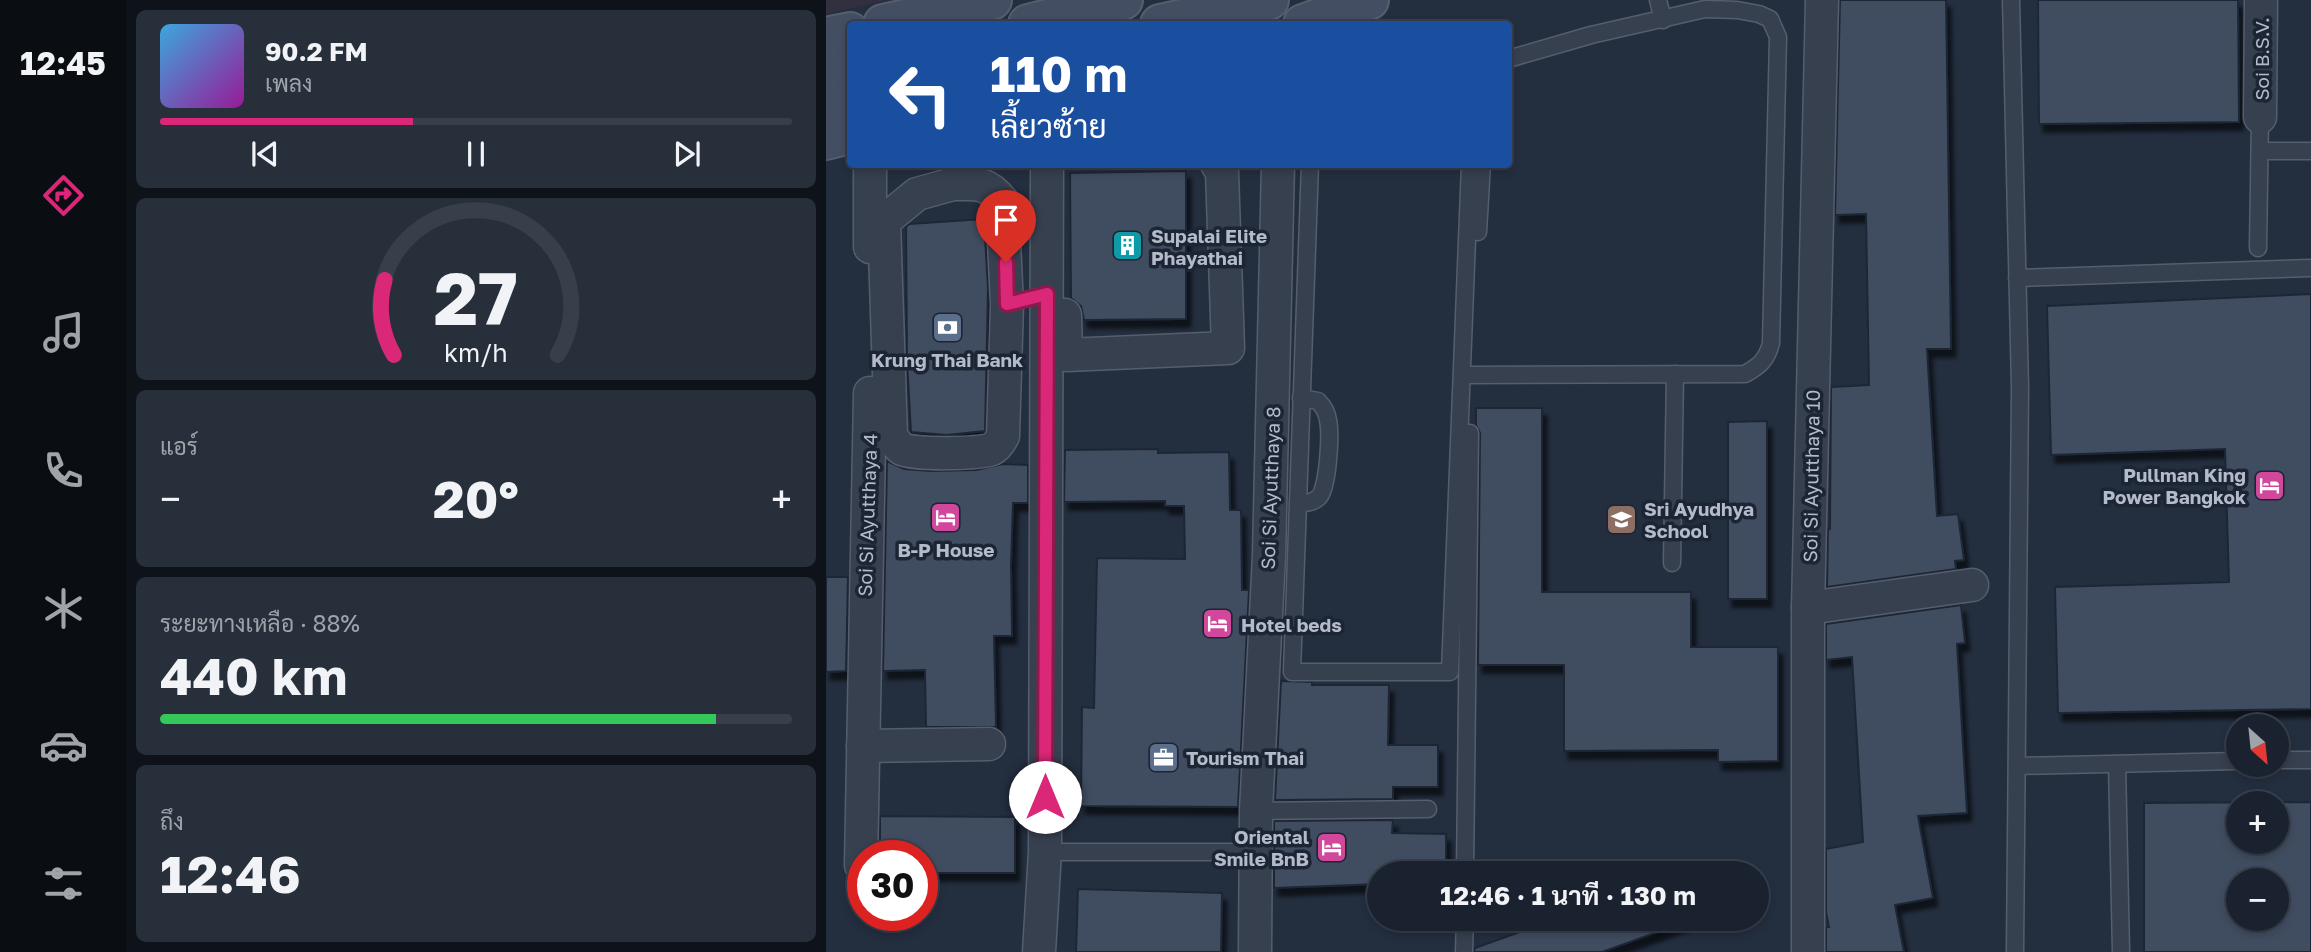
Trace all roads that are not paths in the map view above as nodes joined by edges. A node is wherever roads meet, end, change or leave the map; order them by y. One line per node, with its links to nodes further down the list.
1 (992, 0): 10 (main road)
2 (1123, 0): 11 (main road)
3 (1269, 0): 12 (main road)
4 (1369, 0): 13 (main road)
5 (1658, 0): 9 (lane)
6 (1822, 0): 45 (street, Soi Si Ayutthaya 10)
7 (2011, 0): 36 (lane)
8 (2261, 0): 21 (street, Soi B.S.V.)
9 (1663, 19): 16 (lane); 39 (lane)
10 (897, 21)
11 (1040, 21)
12 (1174, 21)
13 (1313, 21)
14 (847, 33): 15 (main road)
15 (826, 37)
16 (1512, 58)
17 (847, 67): 18 (main road)
18 (826, 72)
19 (847, 99): 20 (main road)
20 (826, 104)
21 (2260, 117): 24 (lane)
22 (847, 135): 23 (main road)
23 (826, 140)
24 (2260, 151): 25 (lane); 34 (lane)
25 (2311, 152)
26 (870, 168): 47 (street, Soi Si Ayutthaya 4)
27 (1047, 168): 37 (street)
28 (1060, 168): 29 (street)
29 (1220, 168)
30 (1278, 168): 54 (street, Soi Si Ayutthaya 8)
31 (1310, 168): 41 (lane)
32 (1470, 168): 42 (lane)
33 (1482, 168): 40 (lane)
34 (2258, 248)
35 (2311, 268): 36 (lane)
36 (2017, 278): 52 (lane)
37 (1047, 294): 38 (street); 56 (street)
38 (1007, 304): 38 (street)
39 (1675, 374): 40 (lane); 43 (lane)
40 (1471, 375): 58 (lane)
41 (1301, 398): 42 (lane); 42 (lane)
42 (1298, 503)
43 (1672, 563)
44 (1972, 585): 45 (street)
45 (1808, 608): 63 (street, Soi Si Ayutthaya 10)
46 (989, 744): 47 (street)
47 (863, 746): 55 (street, Soi Si Ayutthaya 4)
48 (2311, 760): 50 (lane)
49 (2226, 761): 51 (lane)
50 (2289, 761)
51 (2117, 764): 52 (lane); 65 (lane)
52 (2017, 766): 64 (lane)
53 (1428, 809): 54 (lane)
54 (1255, 811): 61 (street, Soi Si Ayutthaya 8)
55 (861, 840)
56 (1045, 852): 57 (lane); 60 (street)
57 (1234, 852)
58 (1465, 861)
59 (1465, 931): 62 (lane)
60 (1039, 952)
61 (1255, 952)
62 (1464, 952)
63 (1808, 952)
64 (2015, 952)
65 (2121, 952)

